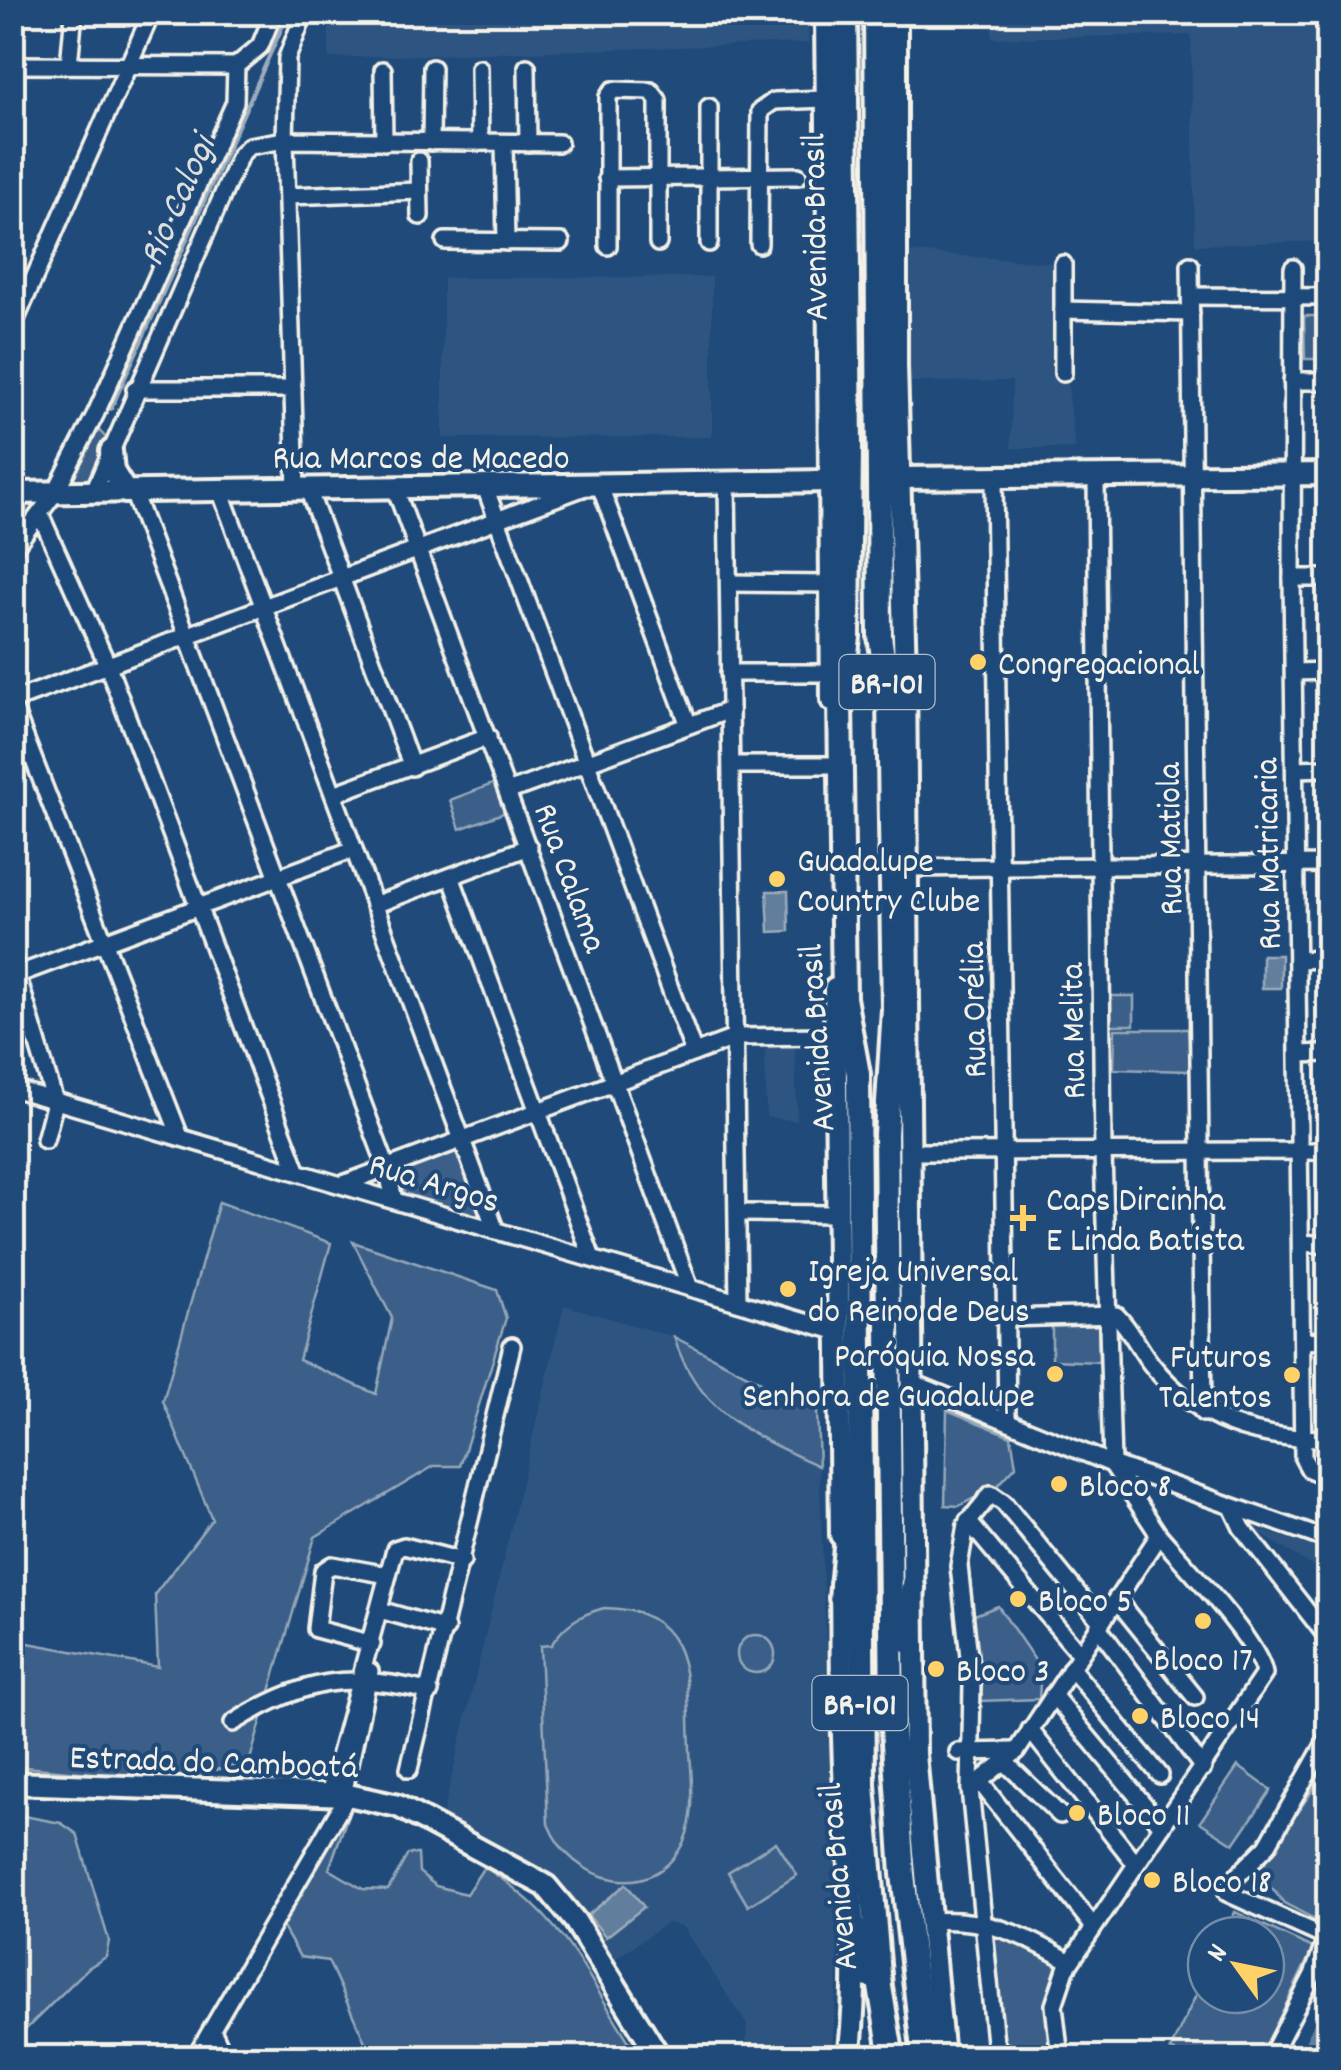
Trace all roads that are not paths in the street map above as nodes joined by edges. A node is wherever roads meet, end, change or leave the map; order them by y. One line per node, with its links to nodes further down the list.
1 (74, 12): 10 (street)
2 (152, 12): 9 (street)
3 (274, 12): 12 (street)
4 (305, 12): 19 (street)
5 (826, 12): 17 (main road, Avenida Brasil)
6 (846, 12): 157 (highway, Avenida Brasil / BR-101)
7 (876, 12): 194 (highway, Avenida Brasil / BR-101)
8 (896, 12): 61 (main road)
9 (128, 64): 10 (street); 12 (street); 49 (street)
10 (68, 65): 11 (street)
11 (12, 66)
12 (236, 66): 55 (street)
13 (527, 66): 24 (street)
14 (432, 68): 21 (street)
15 (480, 68): 22 (street)
16 (383, 70): 20 (street)
17 (825, 99): 29 (street); 63 (main road, Avenida Brasil)
18 (709, 107): 28 (street)
19 (285, 140): 20 (street); 33 (street); 53 (street)
20 (384, 142): 21 (street)
21 (431, 142): 22 (street)
22 (480, 142): 23 (street)
23 (504, 143): 24 (street); 36 (street)
24 (528, 143): 25 (street)
25 (559, 143)
26 (419, 161): 32 (street)
27 (798, 176): 29 (street)
28 (710, 177): 29 (street); 31 (street); 39 (street)
29 (759, 177): 40 (street)
30 (607, 178): 31 (street); 31 (street); 41 (street)
31 (658, 178): 38 (street)
32 (419, 191): 33 (street); 34 (street)
33 (288, 196): 54 (street)
34 (420, 216)
35 (446, 241): 36 (street)
36 (506, 242): 37 (street)
37 (561, 242)
38 (658, 243)
39 (710, 243)
40 (759, 244)
41 (608, 246)
42 (1062, 264): 48 (street)
43 (1190, 265): 47 (street, Rua Matiola)
44 (1293, 268): 45 (street, Rua Matricaria)
45 (1293, 297): 46 (street); 47 (street); 52 (street, Rua Matricaria)
46 (1328, 297)
47 (1191, 304): 48 (street); 60 (street, Rua Matiola)
48 (1063, 310): 50 (street)
49 (12, 328)
50 (1063, 374)
51 (1328, 380): 52 (street)
52 (1292, 381): 58 (street, Rua Matricaria)
53 (135, 389): 54 (street); 56 (street)
54 (293, 389): 69 (street)
55 (96, 413): 56 (street); 73 (street)
56 (120, 425): 57 (street)
57 (111, 451): 71 (main road); 74 (street)
58 (1294, 474): 59 (main road); 60 (main road); 80 (street, Rua Matricaria)
59 (1328, 474)
60 (1191, 477): 62 (main road); 107 (street, Rua Matiola)
61 (900, 478): 64 (main road); 109 (main road)
62 (1096, 478): 64 (main road); 108 (street, Rua Melita)
63 (830, 480): 65 (main road, Rua Marcos de Macedo); 83 (main road, Avenida Brasil)
64 (994, 480): 110 (street, Rua Orélia)
65 (727, 483): 66 (main road, Rua Marcos de Macedo); 82 (street)
66 (594, 486): 67 (main road, Rua Marcos de Macedo); 76 (street); 93 (street)
67 (485, 487): 68 (main road, Rua Marcos de Macedo); 76 (street)
68 (394, 488): 69 (main road, Rua Marcos de Macedo); 78 (street, Rua Calama)
69 (302, 489): 70 (main road, Rua Marcos de Macedo); 79 (street)
70 (220, 490): 71 (main road, Rua Marcos de Macedo); 84 (street)
71 (129, 492): 74 (main road, Rua Marcos de Macedo); 85 (street)
72 (12, 493): 73 (main road, Rua Marcos de Macedo)
73 (55, 493): 74 (main road, Rua Marcos de Macedo); 75 (street)
74 (93, 493)
75 (40, 514): 77 (street); 86 (street)
76 (498, 524): 78 (street); 95 (street)
77 (12, 550)
78 (416, 550): 79 (street); 94 (street, Rua Calama)
79 (340, 578): 84 (street); 98 (street)
80 (1292, 578): 81 (street); 88 (street, Rua Matricaria)
81 (1328, 578)
82 (730, 583): 83 (street); 89 (street)
83 (831, 584): 90 (main road, Avenida Brasil)
84 (264, 608): 85 (street); 102 (street)
85 (186, 637): 86 (street); 112 (street)
86 (108, 666): 91 (street); 114 (street)
87 (1328, 671): 88 (street)
88 (1294, 672): 100 (street, Rua Matricaria)
89 (729, 673): 90 (street); 92 (street)
90 (832, 673): 97 (main road, Avenida Brasil)
91 (12, 703): 115 (street)
92 (730, 710): 93 (street); 96 (street)
93 (688, 723): 95 (street)
94 (488, 738): 98 (street); 101 (street, Rua Calama)
95 (587, 762): 101 (street); 122 (street)
96 (733, 764): 97 (street); 121 (street)
97 (833, 766): 120 (main road, Avenida Brasil)
98 (412, 767): 102 (street)
99 (1328, 768): 100 (street)
100 (1295, 769): 105 (street, Rua Matricaria)
101 (510, 792): 103 (street, Rua Calama)
102 (334, 794): 104 (street)
103 (529, 847): 111 (street); 125 (street, Rua Calama)
104 (354, 850): 112 (street); 113 (street)
105 (1296, 864): 106 (street); 107 (street); 117 (street, Rua Matricaria)
106 (1328, 864)
107 (1199, 866): 108 (street); 137 (street, Rua Matiola)
108 (1099, 867): 110 (street); 135 (street, Rua Melita)
109 (905, 868): 110 (street); 133 (main road)
110 (999, 869): 136 (street, Rua Orélia)
111 (452, 878): 113 (street); 128 (street)
112 (276, 880): 114 (street); 138 (street)
113 (374, 906): 131 (street)
114 (200, 910): 115 (street); 139 (street)
115 (104, 943): 119 (street); 129 (street)
116 (12, 957): 119 (street)
117 (1297, 960): 118 (street); 124 (street, Rua Matricaria)
118 (1328, 960)
119 (19, 974): 127 (street)
120 (836, 1036): 121 (street); 143 (main road, Avenida Brasil)
121 (737, 1038): 122 (street); 142 (street)
122 (694, 1053): 125 (street)
123 (1328, 1053): 124 (street)
124 (1299, 1054): 134 (street, Rua Matricaria)
125 (616, 1084): 128 (street); 148 (street, Rua Calama)
126 (12, 1088): 127 (street, Rua Argos)
127 (54, 1102): 129 (street, Rua Argos); 130 (street)
128 (538, 1114): 131 (street); 147 (street)
129 (179, 1134): 139 (street, Rua Argos)
130 (44, 1140)
131 (461, 1142): 138 (street); 144 (street)
132 (1328, 1151): 134 (street)
133 (908, 1152): 136 (street); 156 (main road)
134 (1299, 1152): 137 (street); 145 (street, Rua Matricaria)
135 (1103, 1153): 136 (street); 137 (street); 150 (street, Rua Melita)
136 (1004, 1154): 151 (street, Rua Orélia)
137 (1202, 1154): 158 (street, Rua Matiola)
138 (387, 1168): 140 (street); 141 (street)
139 (297, 1170): 140 (street, Rua Argos)
140 (343, 1184): 141 (street, Rua Argos)
141 (394, 1200): 144 (street, Rua Argos)
142 (738, 1213): 143 (street); 149 (street)
143 (838, 1214): 152 (main road, Avenida Brasil)
144 (496, 1231): 147 (street, Rua Argos)
145 (1301, 1243): 146 (street); 153 (street, Rua Matricaria)
146 (1328, 1244)
147 (592, 1258): 148 (street, Rua Argos)
148 (690, 1288): 149 (street, Rua Argos)
149 (738, 1302): 152 (street, Rua Argos)
150 (1109, 1314): 151 (street); 158 (street); 162 (street, Rua Melita)
151 (1004, 1318): 159 (street, Rua Orélia)
152 (840, 1332): 171 (main road, Avenida Brasil)
153 (1302, 1340): 154 (street); 161 (street, Rua Matricaria)
154 (1328, 1340)
155 (512, 1346): 168 (street)
156 (911, 1382): 159 (street); 170 (main road)
157 (860, 1398): 171 (highway); 211 (highway, Avenida Brasil / BR-101)
158 (1202, 1413): 161 (street)
159 (1007, 1419): 162 (street)
160 (1328, 1439): 161 (street)
161 (1303, 1440): 163 (street)
162 (1112, 1464): 164 (street); 166 (street)
163 (1328, 1477)
164 (1232, 1507): 167 (street); 176 (street)
165 (968, 1521): 174 (street); 178 (street); 186 (street)
166 (1158, 1535): 172 (street); 188 (street)
167 (1328, 1540)
168 (462, 1561): 169 (street); 175 (street)
169 (388, 1576): 173 (street); 177 (street)
170 (913, 1588): 194 (highway); 198 (main road)
171 (841, 1598): 201 (main road, Avenida Brasil)
172 (1116, 1599): 174 (street); 182 (street)
173 (380, 1610): 175 (street); 177 (street)
174 (1100, 1625): 178 (street); 188 (street)
175 (446, 1629): 180 (street)
176 (1328, 1638)
177 (370, 1650): 179 (street)
178 (1075, 1660): 181 (street); 190 (street)
179 (364, 1678): 180 (street); 183 (street); 193 (street)
180 (430, 1692): 189 (street)
181 (1053, 1695): 184 (street); 196 (street)
182 (1195, 1696)
183 (233, 1723)
184 (1030, 1730): 187 (street); 197 (street)
185 (1328, 1738): 202 (street)
186 (964, 1752): 187 (street); 192 (street)
187 (1011, 1756): 192 (street); 195 (street)
188 (1203, 1768): 196 (street)
189 (409, 1769)
190 (1160, 1775)
191 (12, 1784): 193 (main road, Estrada do Camboatá)
192 (975, 1786): 199 (street); 200 (street)
193 (340, 1795): 205 (street); 209 (main road, Estrada do Camboatá)
194 (898, 1803): 204 (highway, Avenida Brasil / BR-101)
195 (1060, 1815)
196 (1162, 1826): 197 (street)
197 (1135, 1864): 200 (street)
198 (928, 1921): 199 (street); 214 (main road)
199 (984, 1922): 203 (street); 215 (street)
200 (1094, 1926): 203 (street)
201 (857, 1930): 210 (main road); 211 (highway)
202 (1328, 1935): 217 (street)
203 (1070, 1962): 206 (street)
204 (913, 1980): 212 (highway, Avenida Brasil / BR-101); 213 (highway)
205 (212, 2030): 207 (street); 208 (street)
206 (1059, 2055): 216 (street)
207 (195, 2058)
208 (226, 2058)
209 (660, 2058)
210 (849, 2058)
211 (890, 2058)
212 (924, 2058)
213 (932, 2058)
214 (943, 2058)
215 (1022, 2058)
216 (1035, 2058)
217 (1270, 2058)

